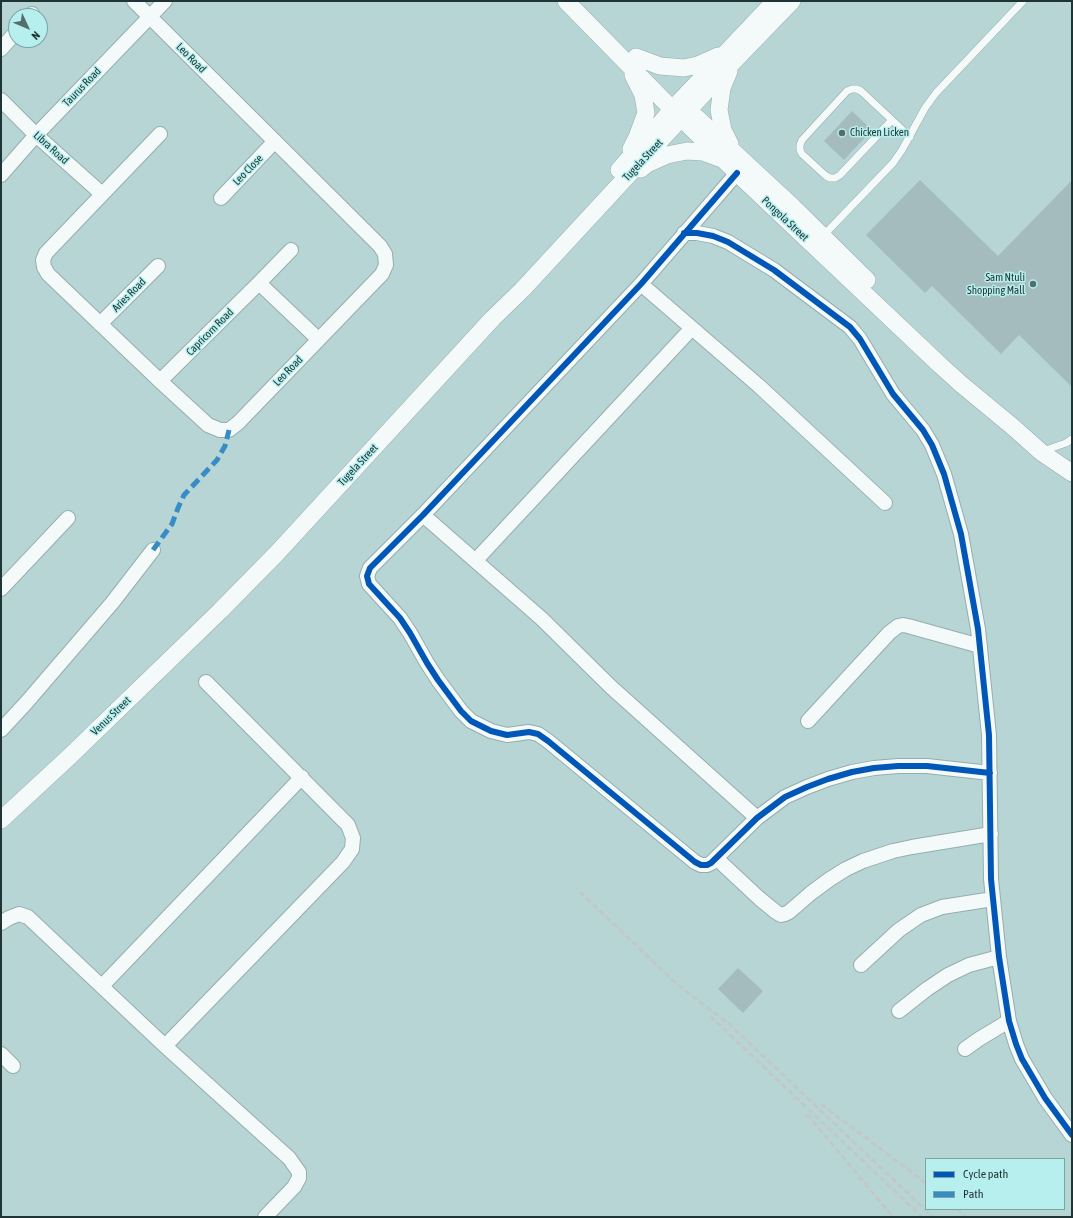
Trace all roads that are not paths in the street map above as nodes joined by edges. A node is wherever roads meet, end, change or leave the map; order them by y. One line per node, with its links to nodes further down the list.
1 (134, 1): 8 (street, Leo Road)
2 (165, 1): 8 (street, Taurus Road)
3 (566, 1): 12 (street, Pongola Street)
4 (582, 1): 12 (street, Pongola Street)
5 (775, 1): 11 (street, Tugela Street)
6 (792, 1): 11 (street, Tugela Street)
7 (1023, 1): 18 (lane)
8 (150, 17): 17 (street, Taurus Road); 19 (street, Leo Road)
9 (8, 41): 10 (street)
10 (1, 49)
11 (729, 58): 12 (street); 14 (street, Tugela Street); 20 (street)
12 (632, 61): 14 (street, Pongola Street); 21 (street)
13 (1, 100): 17 (street, Libra Road)
14 (681, 110): 20 (street, Pongola Street); 21 (street, Tugela Street)
15 (892, 120): 15 (lane); 18 (lane)
16 (160, 134): 24 (street, Leo Road)
17 (36, 135): 23 (street, Taurus Road); 24 (street, Libra Road)
18 (910, 136): 27 (lane)
19 (275, 141): 25 (street, Leo Close); 34 (street, Leo Road)
20 (729, 156): 21 (street); 22 (street, Pongola Street); 27 (street, Pongola Street)
21 (624, 172): 45 (street, Tugela Street)
22 (737, 173): 26 (street); 27 (street, Pongola Street)
23 (1, 175)
24 (102, 194): 32 (street, Leo Road)
25 (221, 198)
26 (684, 233): 31 (street); 46 (street)
27 (818, 241): 37 (street, Pongola Street)
28 (291, 250): 30 (street, Capricorn Road)
29 (158, 266): 32 (street, Aries Road)
30 (259, 283): 34 (street); 35 (street, Capricorn Road)
31 (642, 284): 33 (street); 40 (street)
32 (100, 324): 35 (street, Leo Road)
33 (692, 328): 39 (street); 43 (street)
34 (318, 339): 35 (street, Leo Road)
35 (160, 381)
36 (1072, 439): 37 (lane)
37 (1042, 452): 38 (street, Pongola Street)
38 (1072, 473)
39 (885, 503)
40 (423, 515): 43 (street); 55 (street)
41 (68, 518): 44 (street)
42 (153, 550): 49 (street)
43 (476, 560): 52 (street)
44 (1, 589)
45 (220, 611): 53 (street, Venus Street)
46 (980, 646): 48 (street); 50 (street)
47 (206, 682): 51 (street)
48 (808, 721)
49 (1, 730)
50 (990, 773): 52 (street); 54 (street)
51 (302, 777): 60 (street); 63 (street)
52 (757, 818): 55 (street)
53 (1, 820)
54 (991, 834): 55 (street); 56 (street)
55 (716, 858)
56 (993, 899): 58 (street); 59 (street)
57 (1, 923): 60 (street)
58 (1000, 956): 61 (street); 62 (street)
59 (861, 965)
60 (102, 986): 63 (street)
61 (898, 1011)
62 (1009, 1021): 64 (street); 67 (street)
63 (165, 1046): 68 (street)
64 (965, 1049)
65 (1, 1054): 66 (street)
66 (13, 1066)
67 (1072, 1135)
68 (265, 1217)

